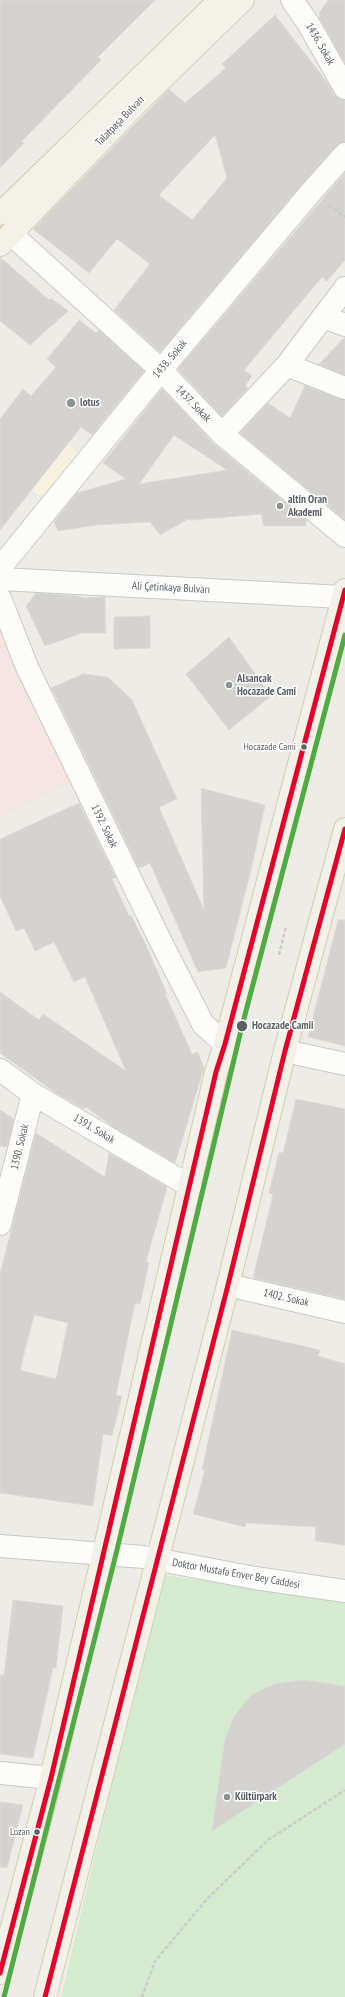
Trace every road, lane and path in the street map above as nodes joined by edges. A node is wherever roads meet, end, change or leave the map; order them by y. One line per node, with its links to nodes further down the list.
1 (220, 0): 6 (main road, Talatpaşa Bulvarı)
2 (243, 0): 7 (main road, Talatpaşa Bulvarı)
3 (296, 2): 4 (street, 1436. Sokak)
4 (345, 88)
5 (345, 154): 12 (street, 1438. Sokak)
6 (0, 214)
7 (5, 239): 12 (street, 1437. Sokak)
8 (345, 288): 9 (street)
9 (324, 317): 10 (street); 11 (street)
10 (345, 325)
11 (287, 365): 13 (street); 14 (street)
12 (161, 370): 14 (street, 1437. Sokak); 16 (street, 1438. Sokak)
13 (345, 388)
14 (222, 434): 15 (street, 1437. Sokak)
15 (345, 536)
16 (0, 568)
17 (0, 579): 18 (street, Ali Çetinkaya Bulvarı)
18 (344, 593): 23 (main road)
19 (0, 598): 23 (street, 1392. Sokak)
20 (345, 829): 24 (main road)
21 (286, 926): 22 (path)
22 (279, 955)
23 (225, 1044): 28 (main road)
24 (285, 1051): 25 (street); 30 (main road)
25 (345, 1064)
26 (0, 1070): 27 (street, 1391. Sokak)
27 (33, 1094): 28 (street, 1391. Sokak); 29 (street, 1390. Sokak)
28 (190, 1186): 33 (main road)
29 (0, 1224)
30 (228, 1285): 31 (street, 1402. Sokak); 34 (main road)
31 (345, 1312)
32 (0, 1546): 33 (street, Doktor Mustafa Enver Bey Caddesi)
33 (104, 1554): 34 (street, Doktor Mustafa Enver Bey Caddesi); 37 (main road)
34 (157, 1560): 35 (street, Doktor Mustafa Enver Bey Caddesi); 40 (main road)
35 (345, 1591)
36 (0, 1773): 37 (street)
37 (51, 1778): 39 (main road)
38 (345, 1790): 41 (path)
39 (0, 1973)
40 (45, 1997)
41 (142, 1997)

